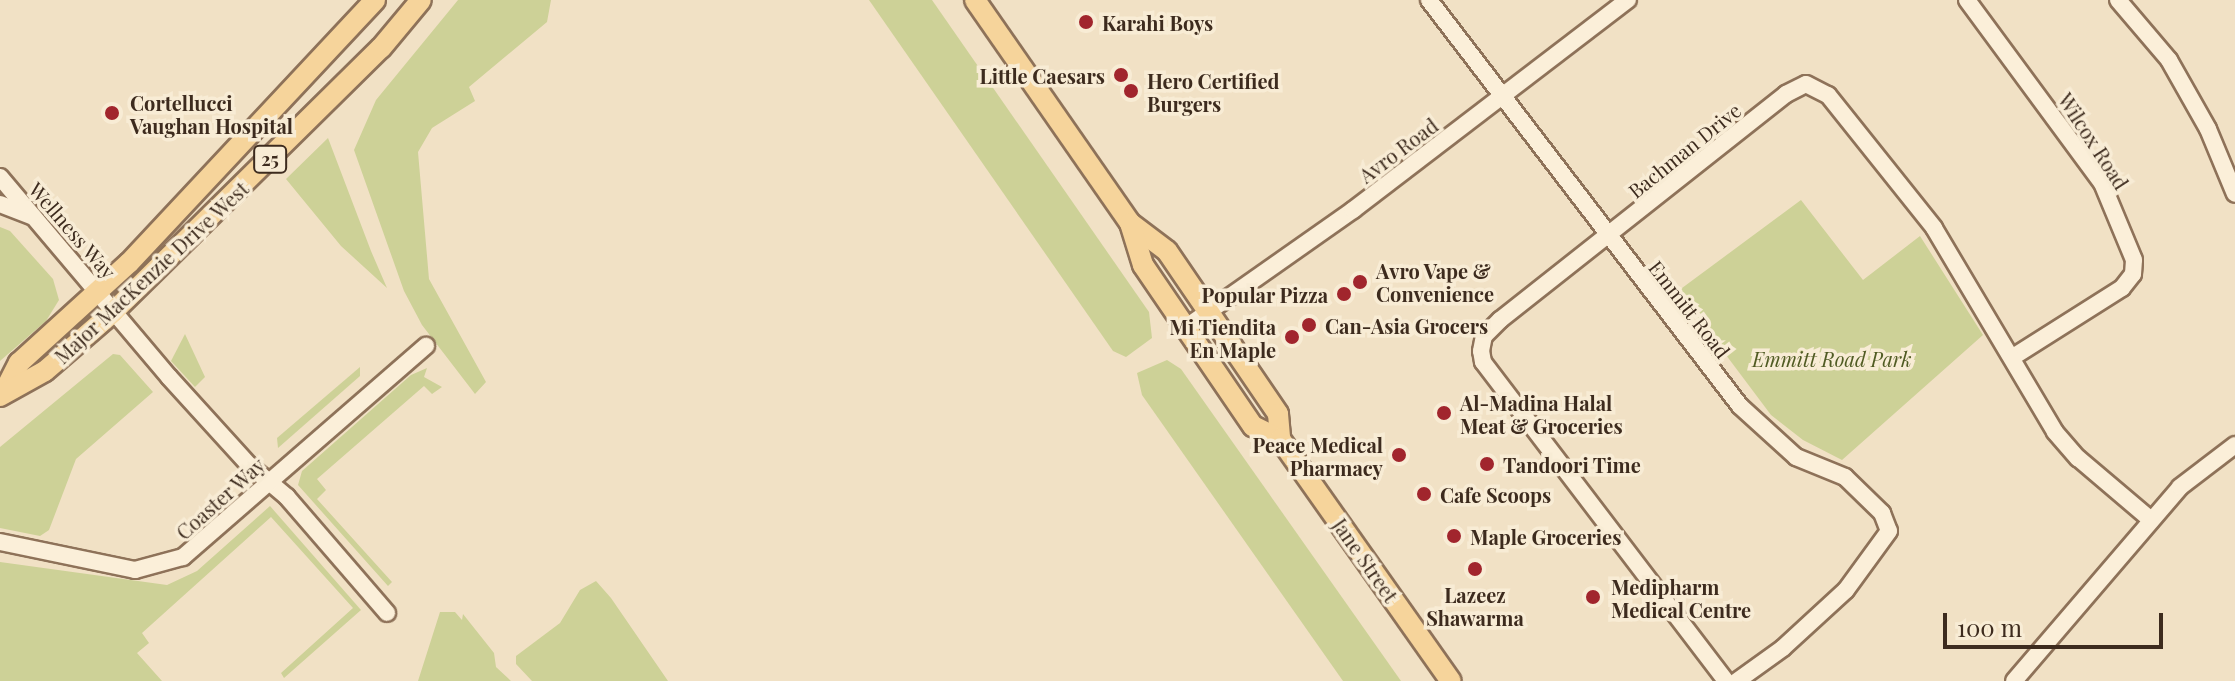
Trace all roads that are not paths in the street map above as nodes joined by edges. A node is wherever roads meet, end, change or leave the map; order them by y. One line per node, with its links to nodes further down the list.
1 (375, 0): 15 (main road, Major MacKenzie Drive West / 25)
2 (421, 0): 16 (main road, Major MacKenzie Drive West / 25)
3 (975, 0): 13 (main road, Jane Street)
4 (1429, 0): 8 (street, Emmitt Road)
5 (1628, 0): 8 (street, Avro Road)
6 (1967, 0): 20 (street, Wilcox Road)
7 (2118, 0): 10 (street)
8 (1502, 96): 14 (street, Emmitt Road); 17 (street, Avro Road)
9 (0, 177): 12 (street, Wellness Way)
10 (2235, 194)
11 (0, 204): 12 (street)
12 (38, 217): 15 (street, Wellness Way)
13 (1130, 223): 17 (main road, Jane Street); 18 (main road, Jane Street)
14 (1609, 236): 20 (street, Bachman Drive); 29 (street, Bachman Drive); 30 (street, Emmitt Road)
15 (100, 290): 16 (street, Wellness Way); 21 (main road, Major MacKenzie Drive West / 25)
16 (113, 312): 21 (main road, Major MacKenzie Drive West / 25); 24 (street, Wellness Way)
17 (1208, 312): 18 (street, Avro Road); 22 (main road, Jane Street)
18 (1188, 326): 22 (main road, Jane Street)
19 (426, 346): 24 (street, Coaster Way)
20 (2013, 357): 25 (street, Bachman Drive)
21 (2, 394)
22 (1280, 439): 28 (main road, Jane Street)
23 (2235, 445): 25 (street)
24 (267, 481): 26 (street, Coaster Way); 27 (street, Wellness Way)
25 (2151, 520): 31 (street)
26 (0, 542)
27 (387, 613)
28 (1451, 681)
29 (1726, 681)
30 (1737, 681)
31 (2014, 681)

